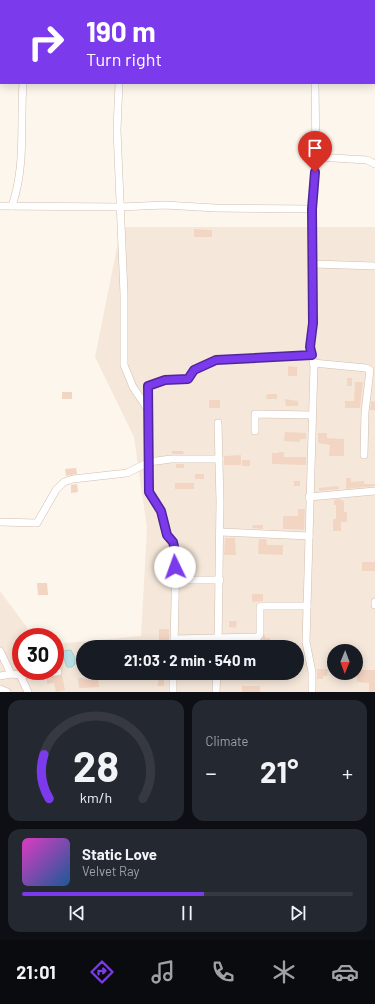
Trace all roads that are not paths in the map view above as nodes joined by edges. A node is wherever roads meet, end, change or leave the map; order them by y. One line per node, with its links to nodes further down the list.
1 (23, 84): 7 (street)
2 (119, 84): 8 (street)
3 (315, 84): 4 (street)
4 (316, 157): 5 (street); 9 (street)
5 (375, 164)
6 (0, 206): 7 (street)
7 (12, 206): 8 (street)
8 (120, 207): 9 (street); 15 (street)
9 (312, 209): 10 (street)
10 (314, 264): 11 (street); 12 (street)
11 (375, 266)
12 (312, 355): 13 (street); 15 (street)
13 (313, 363): 14 (street); 16 (street)
14 (372, 367): 19 (street)
15 (149, 411): 21 (street)
16 (312, 415): 18 (street); 23 (street)
17 (218, 423): 20 (street)
18 (254, 431)
19 (364, 455)
20 (219, 459): 21 (street); 25 (street)
21 (149, 462): 24 (street); 27 (street)
22 (375, 491): 23 (street)
23 (309, 497): 26 (street)
24 (0, 522)
25 (220, 532): 26 (street); 28 (street)
26 (309, 536): 29 (street)
27 (175, 580): 28 (street); 31 (street)
28 (220, 580): 30 (street)
29 (307, 606): 30 (street); 44 (street)
30 (218, 637): 32 (street)
31 (174, 640)
32 (196, 640)
33 (0, 651): 34 (street)
34 (11, 674): 35 (street)
35 (0, 676)
36 (22, 680): 41 (street)
37 (173, 680): 42 (street)
38 (217, 680): 43 (street)
39 (0, 689): 40 (street)
40 (7, 692)
41 (28, 692)
42 (173, 692)
43 (216, 692)
44 (312, 692)

